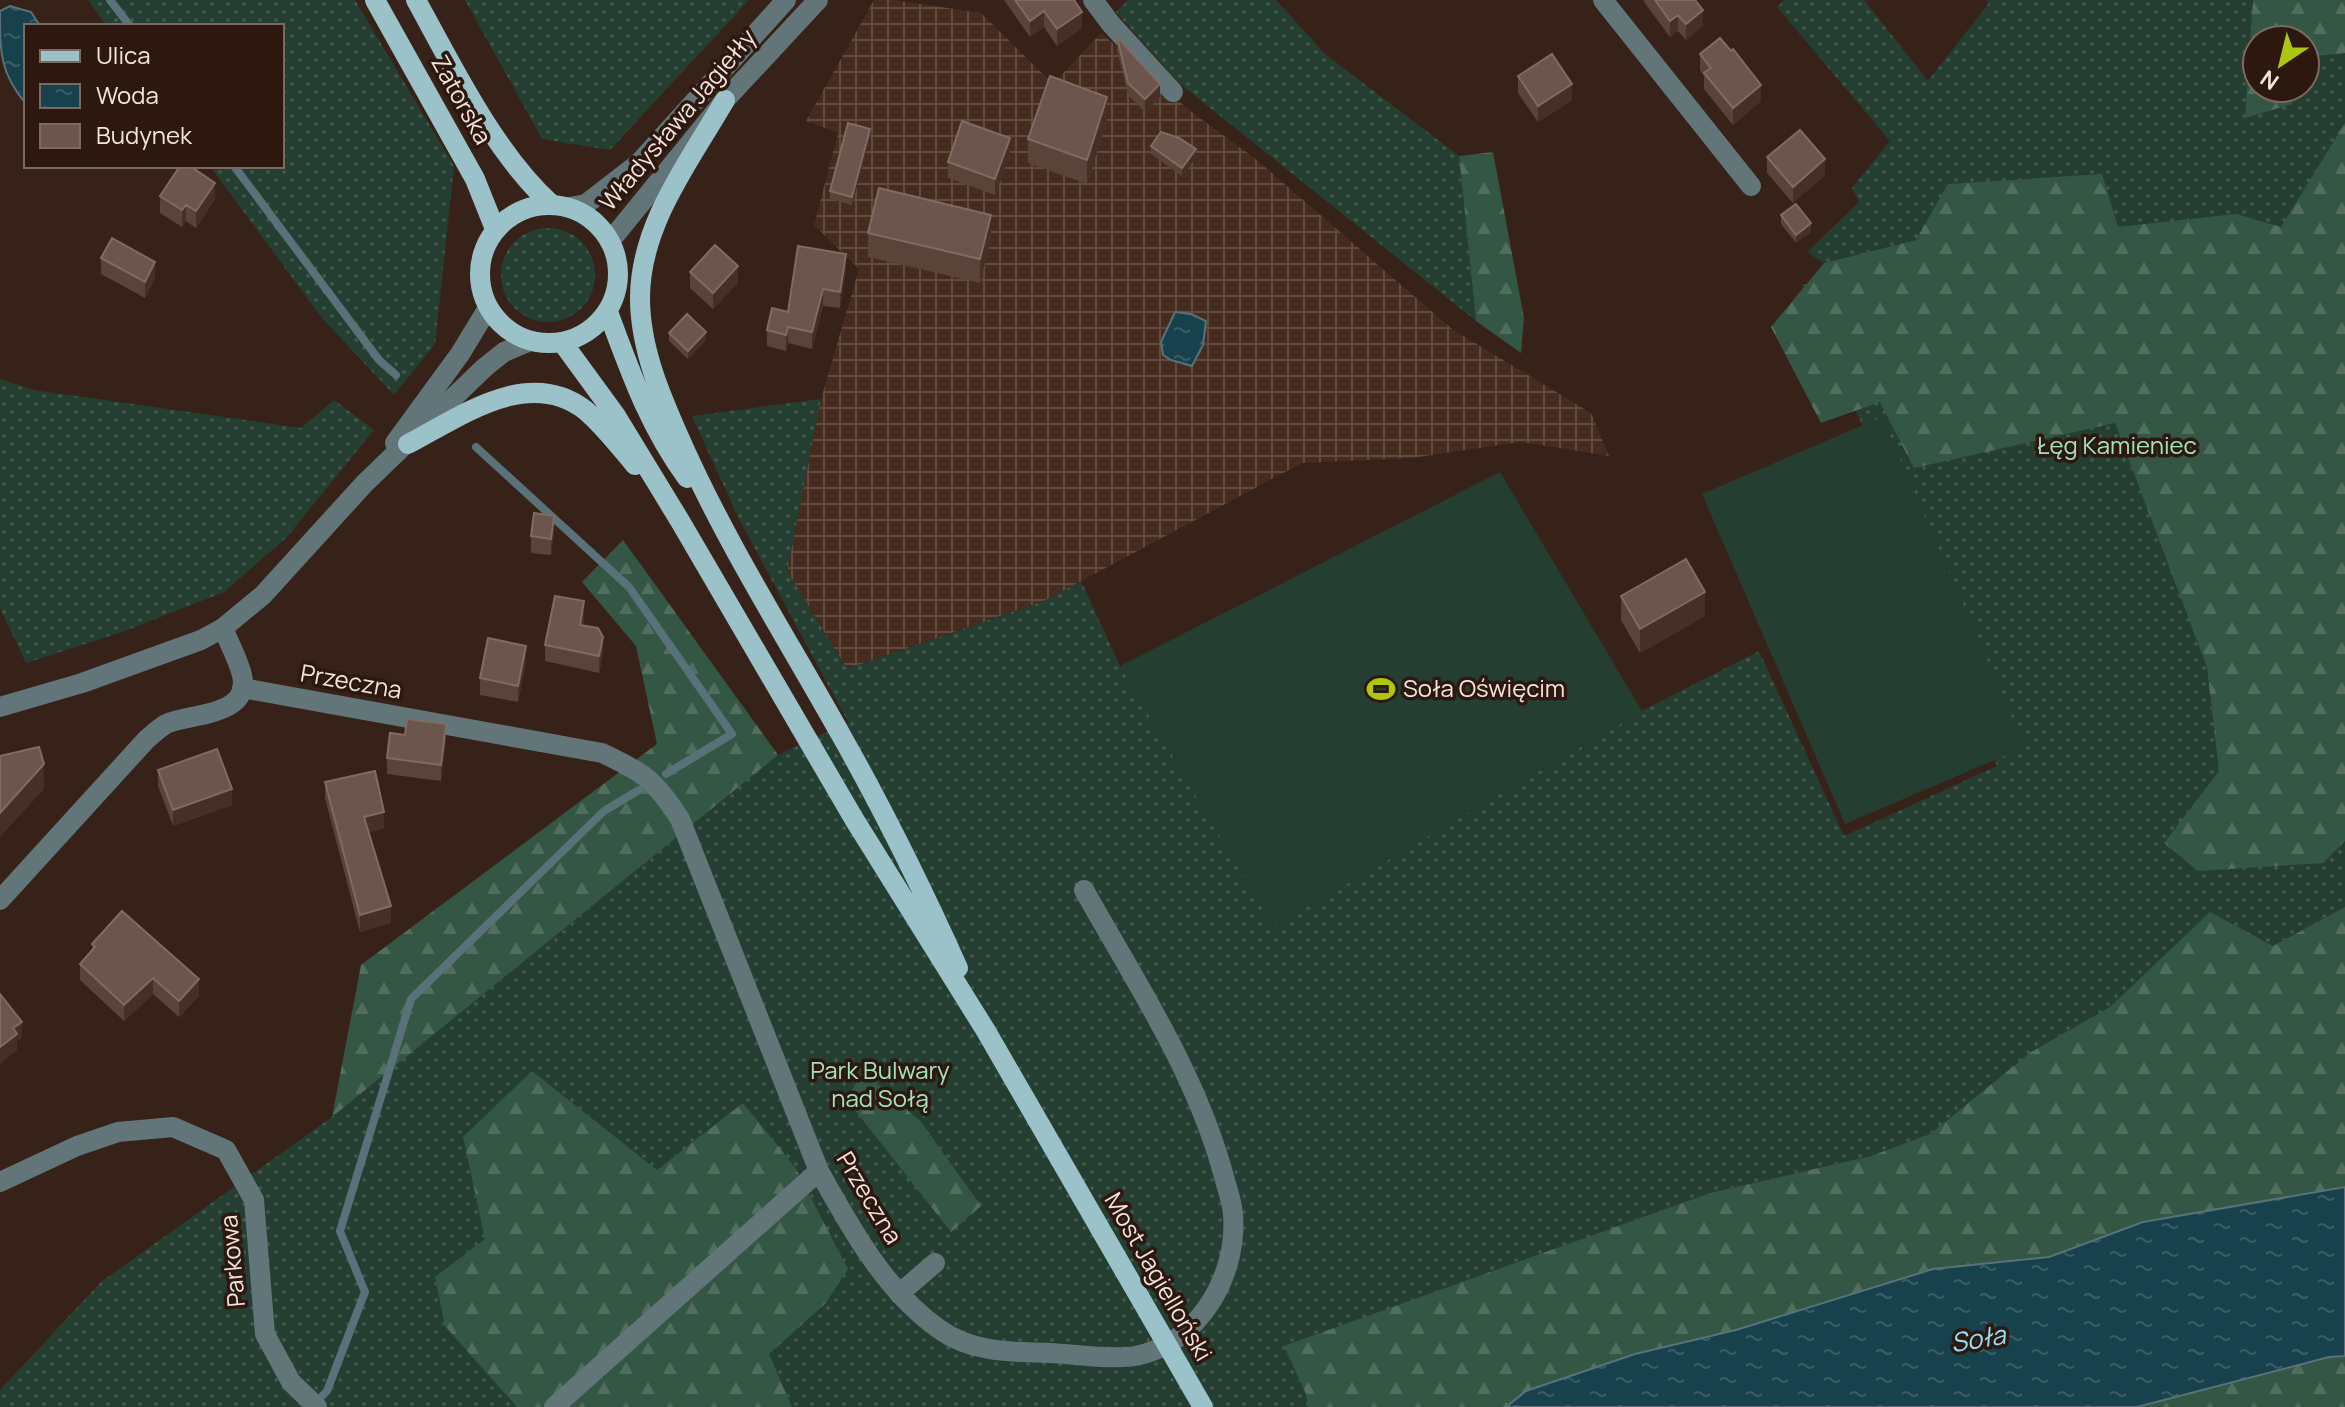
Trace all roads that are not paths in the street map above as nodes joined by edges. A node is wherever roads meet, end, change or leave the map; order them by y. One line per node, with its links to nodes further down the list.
1 (375, 0): 11 (main road, Zatorska)
2 (416, 0): 10 (main road, Zatorska)
3 (786, 0): 10 (street, Władysława Jagiełły)
4 (818, 0): 8 (street, Władysława Jagiełły)
5 (1093, 0): 7 (street)
6 (1603, 0): 9 (street)
7 (1173, 92)
8 (725, 100): 12 (street, Władysława Jagiełły); 19 (main road)
9 (1751, 186)
10 (560, 205): 11 (main road); 12 (main road)
11 (495, 229): 13 (main road)
12 (611, 240): 14 (main road)
13 (488, 308): 15 (main road); 18 (street)
14 (608, 312): 16 (main road); 19 (main road)
15 (530, 341): 16 (main road); 17 (street)
16 (562, 342): 20 (main road)
17 (408, 444): 18 (street); 20 (main road)
18 (364, 484): 21 (street)
19 (713, 514): 26 (main road)
20 (680, 521): 26 (main road)
21 (223, 628): 22 (street); 23 (street)
22 (242, 688): 25 (street); 27 (street, Przeczna)
23 (0, 707)
24 (1084, 890): 30 (street, Przeczna)
25 (0, 900)
26 (986, 1031): 33 (main road, Most Jagielloński)
27 (819, 1171): 30 (street, Przeczna); 32 (street)
28 (0, 1182): 31 (street, Parkowa)
29 (935, 1263): 30 (street)
30 (899, 1294)
31 (317, 1407)
32 (554, 1407)
33 (1203, 1407)

